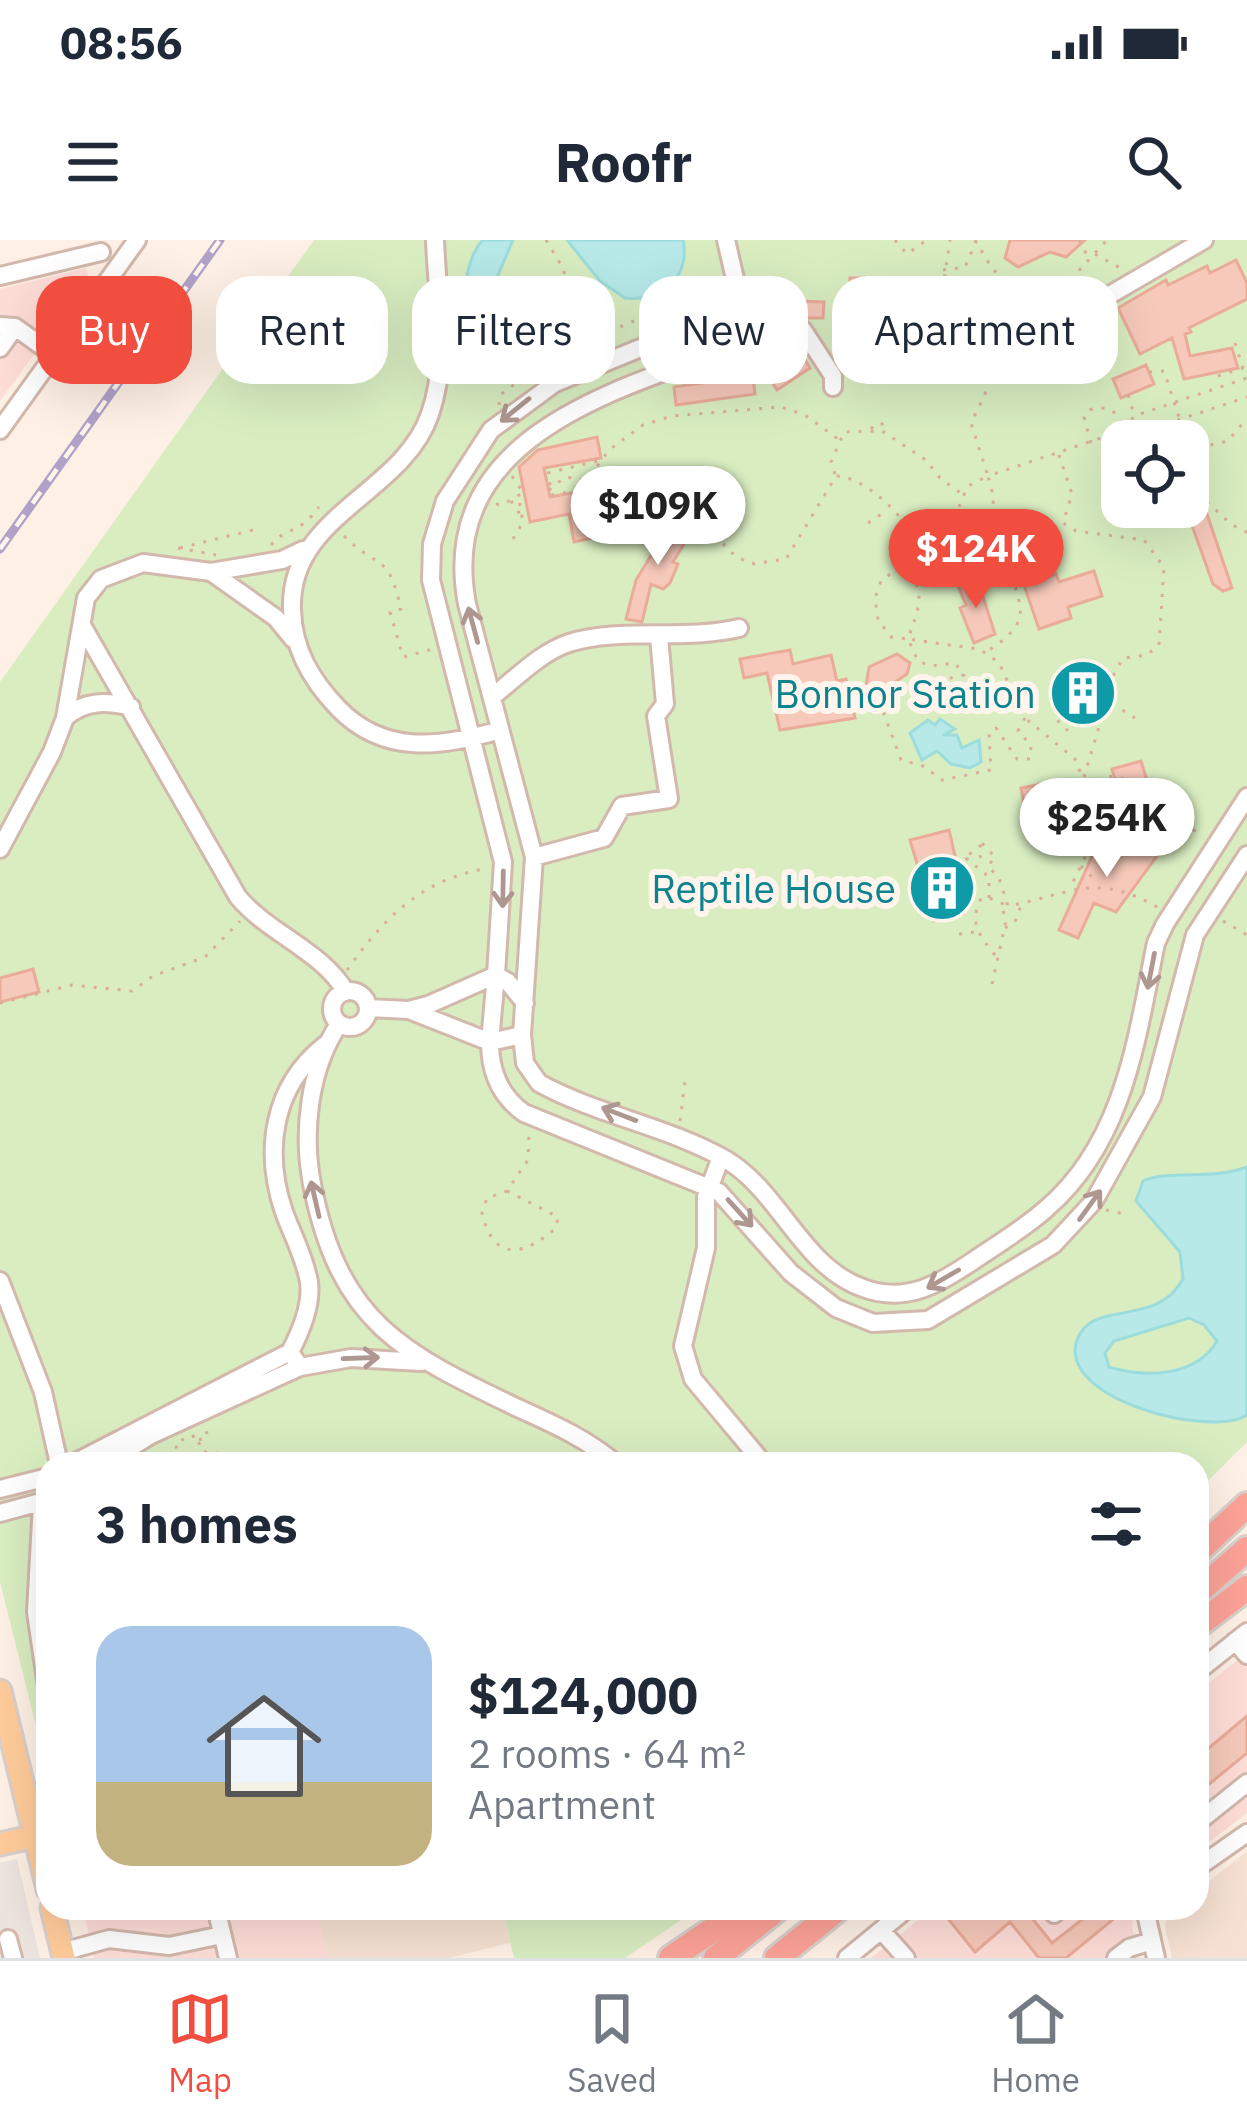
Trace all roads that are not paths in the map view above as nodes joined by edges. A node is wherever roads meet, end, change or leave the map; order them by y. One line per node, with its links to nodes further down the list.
1 (137, 240): 6 (street)
2 (435, 240): 20 (street)
3 (726, 240): 9 (street)
4 (1204, 240): 10 (street)
5 (99, 246): 6 (street); 7 (street)
6 (120, 264): 8 (street)
7 (0, 276)
8 (111, 276)
9 (734, 276)
10 (1118, 290)
11 (8, 326): 13 (street); 15 (street)
12 (808, 338): 18 (street)
13 (36, 344)
14 (639, 347): 30 (street, one-way to 30)
15 (0, 348)
16 (36, 380): 19 (street)
17 (639, 383): 26 (street, one-way to 17)
18 (832, 387)
19 (0, 430)
20 (306, 548): 21 (street); 25 (street)
21 (211, 572): 22 (street); 25 (street)
22 (83, 627): 27 (street); 28 (street)
23 (739, 628): 24 (street)
24 (659, 637): 26 (street); 36 (street)
25 (295, 641): 30 (street)
26 (492, 697): 29 (street)
27 (131, 707): 28 (street); 40 (street)
28 (65, 718): 34 (street)
29 (500, 730): 30 (street); 32 (street)
30 (470, 738): 33 (street)
31 (1247, 797): 37 (street)
32 (523, 812): 33 (street); 36 (street)
33 (493, 820): 39 (street, one-way to 39)
34 (0, 849)
35 (1247, 855): 38 (street)
36 (534, 857): 41 (street)
37 (1163, 916): 38 (street); 48 (street, one-way to 48)
38 (1195, 935): 49 (street)
39 (496, 975): 41 (street); 43 (street); 46 (street)
40 (343, 986): 42 (street); 44 (street)
41 (525, 1004): 45 (street)
42 (368, 1008): 43 (street); 44 (street)
43 (409, 1010): 46 (street)
44 (339, 1024): 47 (street)
45 (522, 1035): 46 (street); 50 (street, one-way to 45)
46 (490, 1042): 51 (street)
47 (325, 1045): 52 (street, one-way to 47); 54 (street)
48 (1120, 1097): 49 (street); 50 (street, one-way to 50)
49 (1146, 1110): 51 (street, one-way to 49)
50 (721, 1157): 51 (street)
51 (709, 1187): 61 (street)
52 (337, 1272): 54 (street); 56 (street)
53 (0, 1281): 57 (street)
54 (309, 1282): 55 (street)
55 (295, 1359): 56 (street, one-way to 56); 58 (street); 59 (street)
56 (422, 1362): 60 (street)
57 (56, 1452)
58 (98, 1452)
59 (132, 1452)
60 (597, 1452)
61 (754, 1452)
62 (36, 1480): 63 (street)
63 (0, 1489)
64 (36, 1503): 66 (street)
65 (1241, 1508): 67 (highway)
66 (0, 1513)
67 (1209, 1540)
68 (1247, 1549): 69 (highway)
69 (1209, 1582)
70 (1247, 1588): 71 (highway)
71 (1209, 1617)
72 (1243, 1643): 73 (street)
73 (1209, 1664)
74 (0, 1691): 77 (main road)
75 (1247, 1783): 76 (street)
76 (1209, 1813)
77 (36, 1814)
78 (1247, 1833): 81 (street)
79 (36, 1835): 80 (main road)
80 (0, 1844)
81 (1209, 1860)
82 (55, 1920): 93 (main road)
83 (219, 1920): 90 (street)
84 (727, 1920): 96 (highway)
85 (763, 1920): 97 (highway)
86 (824, 1920): 98 (highway)
87 (893, 1920): 89 (street)
88 (1150, 1920): 92 (street)
89 (881, 1930): 99 (street); 100 (street)
90 (223, 1934): 93 (street); 95 (street)
91 (8, 1939): 94 (street)
92 (1154, 1950): 101 (street)
93 (63, 1955)
94 (13, 1958)
95 (228, 1958)
96 (671, 1958)
97 (716, 1958)
98 (777, 1958)
99 (847, 1958)
100 (906, 1958)
101 (1116, 1958)

